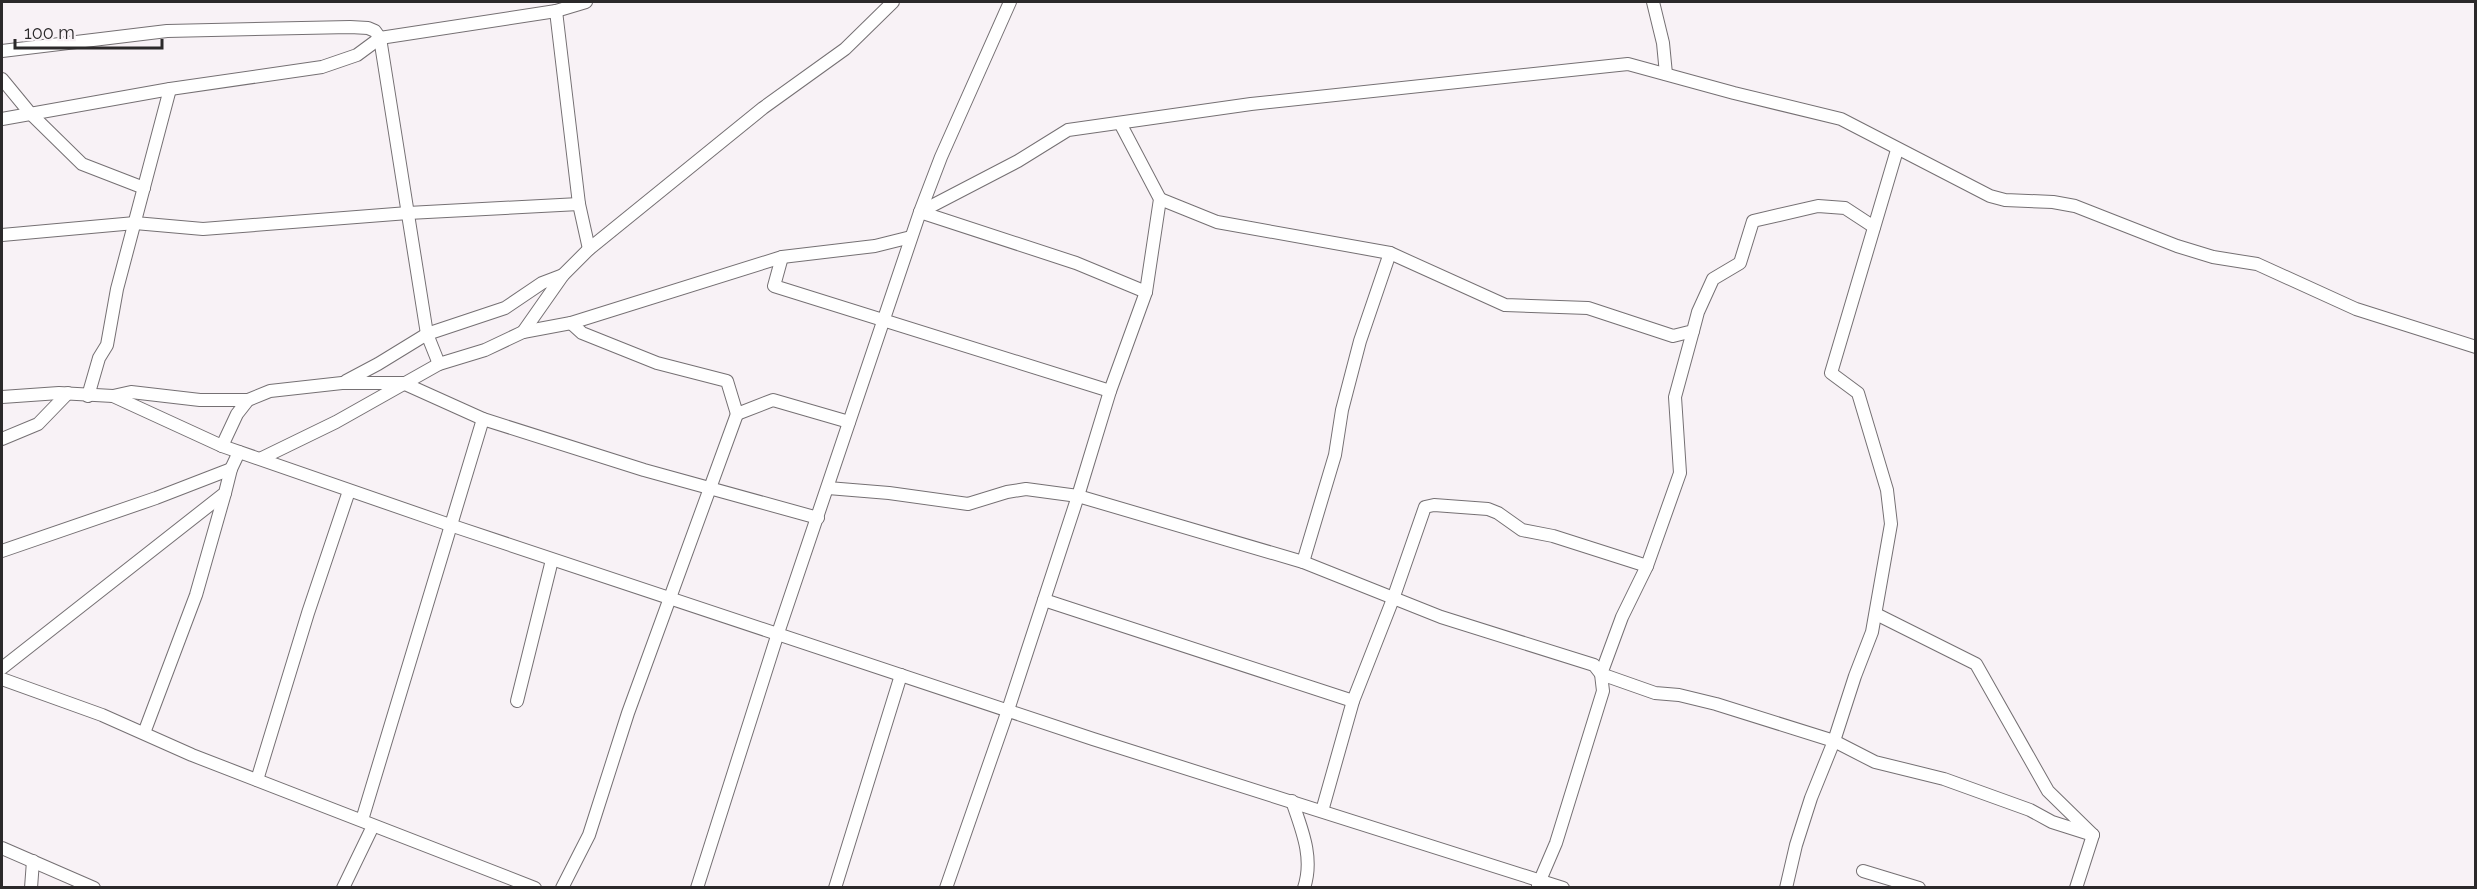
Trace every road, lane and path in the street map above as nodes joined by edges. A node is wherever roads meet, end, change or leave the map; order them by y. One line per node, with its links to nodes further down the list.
1 (586, 2): 5 (street)
2 (893, 2): 24 (street)
3 (1010, 2): 18 (street)
4 (1653, 2): 8 (street)
5 (556, 11): 6 (street); 17 (street)
6 (380, 38): 7 (street); 10 (street); 19 (street)
7 (2, 51)
8 (1666, 74): 13 (street); 14 (street)
9 (2, 79): 11 (street)
10 (170, 89): 11 (street); 15 (street)
11 (30, 113): 12 (street); 15 (street)
12 (2, 119)
13 (1120, 123): 16 (street); 18 (street)
14 (1897, 150): 21 (street); 34 (street)
15 (144, 188): 20 (street)
16 (1160, 199): 25 (street); 28 (street)
17 (579, 204): 19 (street); 24 (street)
18 (920, 212): 23 (street); 28 (street)
19 (408, 213): 20 (street); 33 (street)
20 (135, 223): 22 (street); 40 (street)
21 (1874, 227): 31 (street); 66 (street)
22 (2, 236)
23 (911, 237): 26 (street); 29 (street)
24 (589, 249): 27 (street)
25 (1390, 253): 31 (street); 61 (street)
26 (782, 257): 29 (street); 30 (street)
27 (563, 275): 32 (street); 33 (street)
28 (1146, 292): 38 (street)
29 (884, 318): 38 (street); 46 (street)
30 (571, 323): 32 (street); 44 (street)
31 (1693, 331): 62 (street)
32 (524, 332): 35 (street)
33 (427, 334): 35 (street); 36 (street)
34 (2475, 348)
35 (439, 364): 37 (street)
36 (342, 383): 37 (street); 43 (street)
37 (403, 383): 45 (street); 50 (street)
38 (1110, 391): 56 (street)
39 (68, 393): 40 (street); 42 (street); 47 (street)
40 (88, 396): 41 (street)
41 (113, 396): 43 (street); 48 (street)
42 (2, 397)
43 (248, 400): 48 (street)
44 (737, 414): 46 (street); 52 (street)
45 (483, 419): 52 (street); 58 (street)
46 (849, 422): 53 (street)
47 (2, 439)
48 (222, 446): 49 (street)
49 (239, 452): 50 (street); 51 (street)
50 (262, 458): 54 (street)
51 (231, 469): 55 (street); 59 (street)
52 (708, 487): 57 (street); 63 (street)
53 (828, 488): 56 (street); 57 (street)
54 (349, 491): 58 (street); 77 (street)
55 (225, 493): 68 (street); 75 (street)
56 (1078, 496): 61 (street); 65 (street)
57 (818, 518): 67 (street)
58 (450, 525): 60 (street); 80 (street)
59 (2, 551)
60 (552, 560): 63 (street); 72 (street)
61 (1303, 562): 64 (street)
62 (1647, 566): 64 (street); 69 (street)
63 (670, 599): 67 (street); 90 (street)
64 (1393, 599): 69 (street); 73 (street)
65 (1044, 600): 73 (street); 74 (street)
66 (1876, 614): 76 (street); 81 (street)
67 (778, 633): 70 (street); 91 (street)
68 (2, 668)
69 (1601, 674): 76 (street); 85 (street)
70 (901, 675): 74 (street); 92 (street)
71 (2, 679): 75 (street)
72 (517, 701)
73 (1353, 701): 79 (street)
74 (1008, 710): 78 (street); 93 (street)
75 (144, 733): 77 (street)
76 (1834, 741): 81 (street); 96 (street)
77 (257, 780): 80 (street)
78 (1292, 801): 79 (street); 94 (street)
79 (1322, 811): 85 (street)
80 (367, 823): 88 (street); 89 (street)
81 (2093, 835): 98 (street)
82 (2, 848): 83 (street)
83 (33, 861): 86 (street); 87 (street)
84 (1863, 871): 97 (street)
85 (1538, 884): 95 (street)
86 (30, 888)
87 (94, 888)
88 (343, 888)
89 (535, 888)
90 (562, 888)
91 (697, 888)
92 (835, 888)
93 (946, 888)
94 (1304, 888)
95 (1563, 888)
96 (1786, 888)
97 (1919, 888)
98 (2076, 888)

